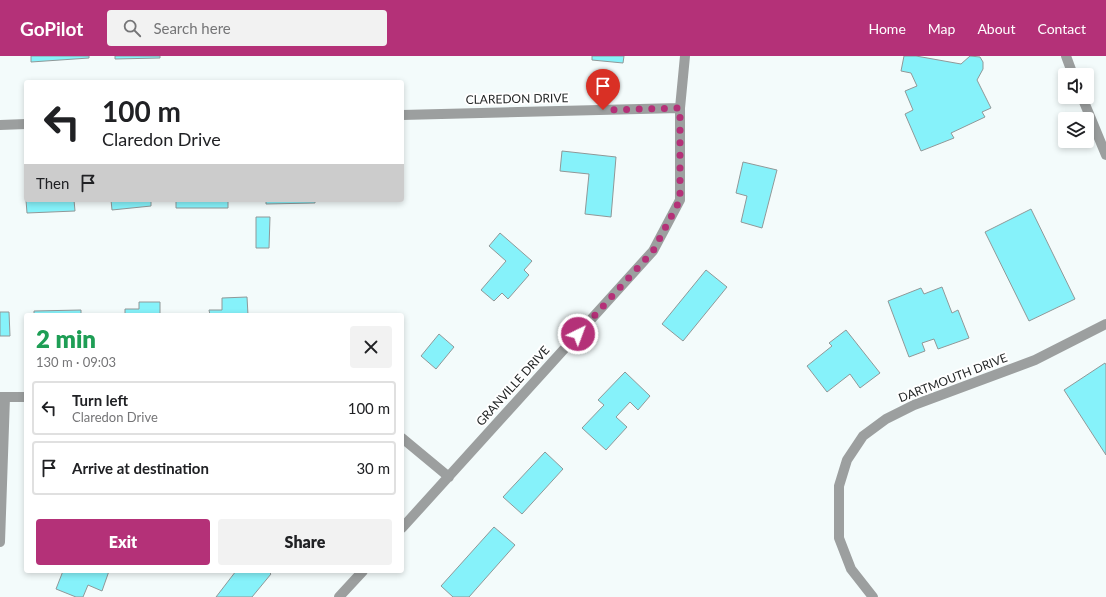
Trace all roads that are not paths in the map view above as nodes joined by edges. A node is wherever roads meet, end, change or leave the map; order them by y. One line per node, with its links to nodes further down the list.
1 (685, 56): 5 (street, GRANVILLE DRIVE)
2 (1066, 56): 3 (street)
3 (1071, 68)
4 (1085, 104): 9 (street)
5 (680, 108): 6 (street, CLAREDON DRIVE); 14 (street, GRANVILLE DRIVE)
6 (404, 115)
7 (24, 124): 8 (street)
8 (0, 125)
9 (1106, 155)
10 (1106, 324): 19 (street, DARTMOUTH DRIVE)
11 (24, 396): 12 (street)
12 (2, 397): 16 (street)
13 (404, 440): 14 (street)
14 (449, 477): 15 (street, GRANVILLE DRIVE)
15 (404, 526)
16 (0, 542)
17 (361, 573): 18 (street)
18 (339, 597)
19 (873, 597)

